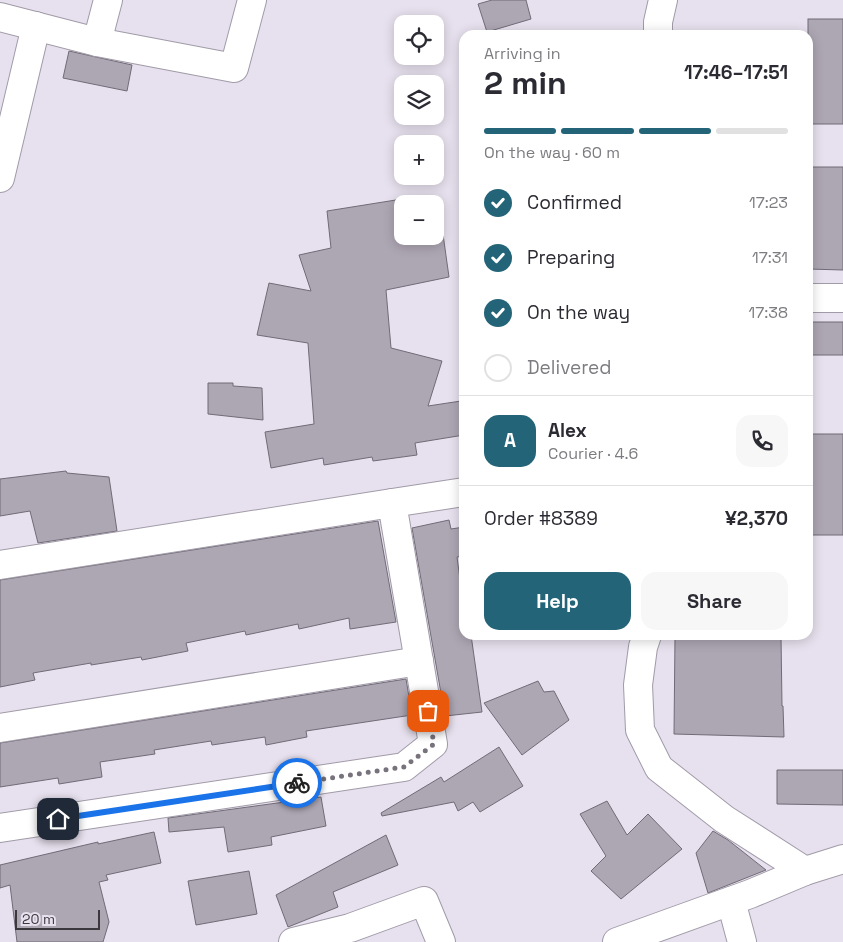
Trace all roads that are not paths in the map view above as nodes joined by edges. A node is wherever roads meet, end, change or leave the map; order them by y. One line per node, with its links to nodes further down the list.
1 (108, 0): 7 (street)
2 (252, 0): 7 (street)
3 (663, 0): 6 (street)
4 (0, 17): 5 (street)
5 (36, 26): 7 (street); 8 (street)
6 (658, 30)
7 (97, 42)
8 (0, 178)
9 (813, 298): 10 (street)
10 (843, 298)
11 (459, 493): 12 (street)
12 (392, 504): 13 (street); 15 (street)
13 (0, 565)
14 (646, 640): 19 (street)
15 (419, 661): 16 (street); 17 (street)
16 (0, 728)
17 (0, 828)
18 (843, 859): 19 (street)
19 (804, 871): 20 (street)
20 (731, 901): 23 (street); 24 (street)
21 (293, 942): 22 (street)
22 (441, 942)
23 (617, 942)
24 (742, 942)

